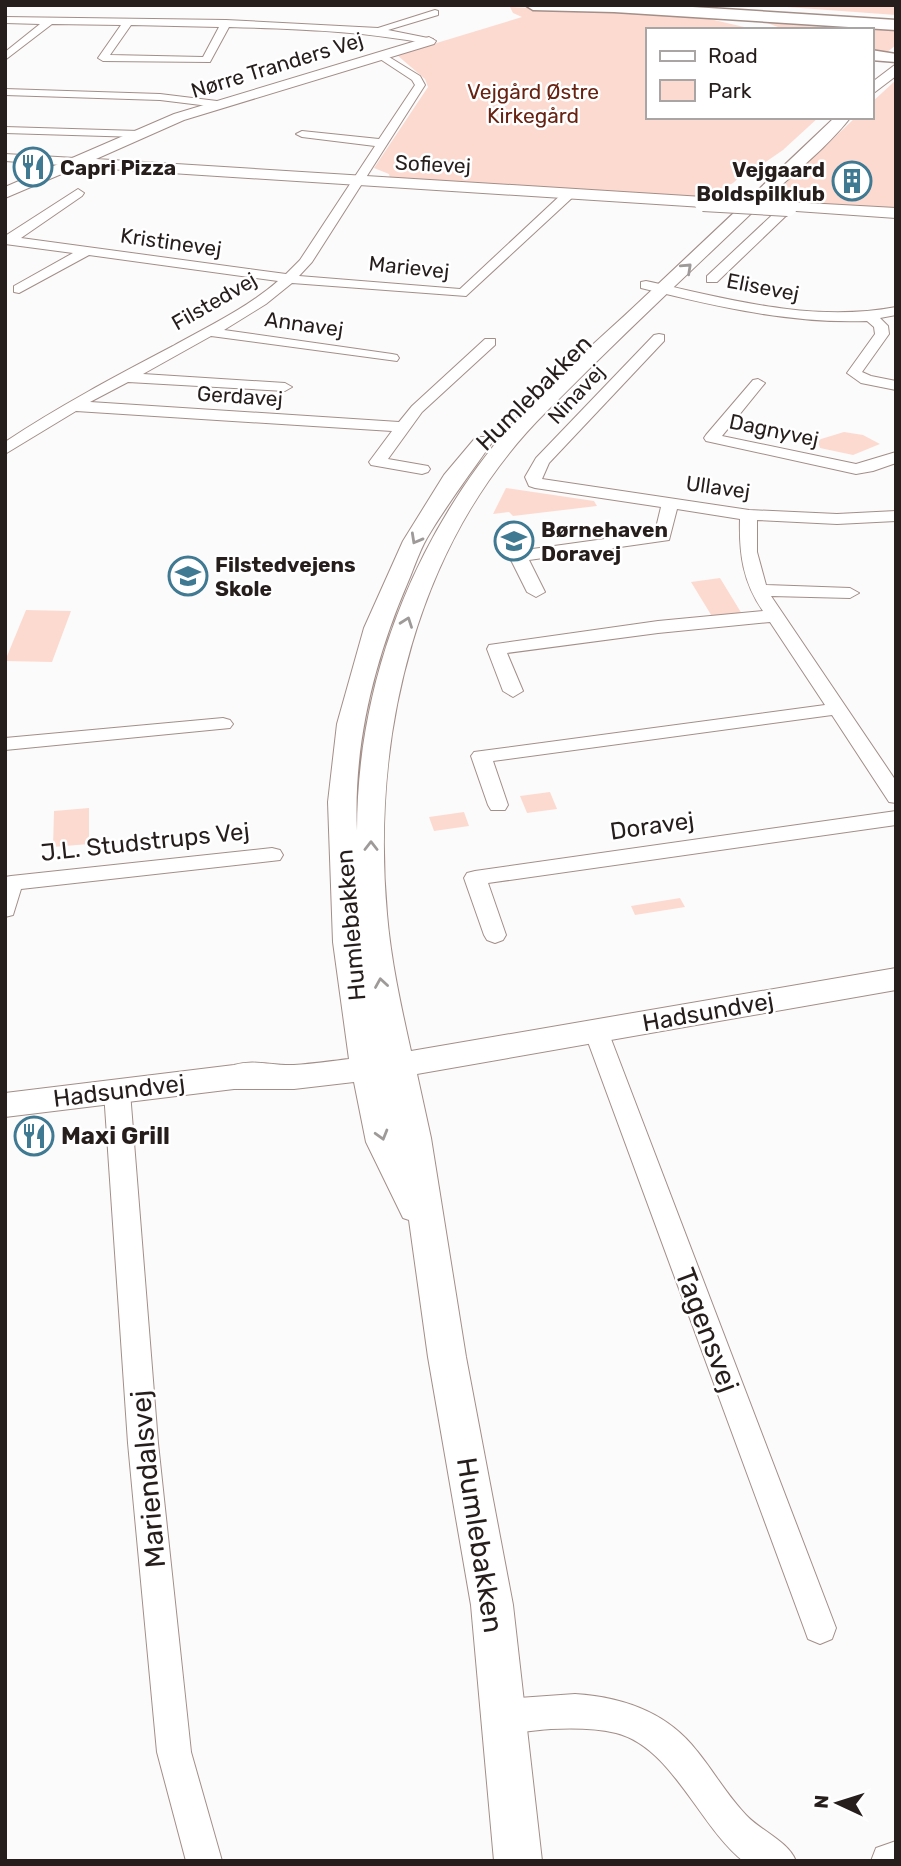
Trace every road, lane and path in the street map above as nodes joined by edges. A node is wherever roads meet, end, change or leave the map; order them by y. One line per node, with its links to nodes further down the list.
1 (533, 5): 11 (highway)
2 (581, 5): 10 (highway)
3 (690, 5): 5 (highway)
4 (435, 13): 13 (street)
5 (896, 19)
6 (5, 20): 7 (street)
7 (49, 21): 8 (street); 18 (street)
8 (128, 22): 9 (street); 9 (street)
9 (226, 23): 12 (street)
10 (896, 24)
11 (767, 28)
12 (358, 29): 13 (street); 14 (street)
13 (376, 31): 15 (street)
14 (344, 41)
15 (429, 41): 16 (street, Nørre Tranders Vej)
16 (381, 55): 23 (street, Nørre Tranders Vej); 29 (street, Filstedvej)
17 (873, 55): 19 (highway)
18 (5, 57)
19 (895, 60): 20 (street); 21 (street)
20 (873, 75)
21 (873, 88)
22 (5, 92): 23 (street)
23 (217, 104): 27 (street, Nørre Tranders Vej)
24 (826, 119): 42 (street, Humlebakken)
25 (842, 119): 42 (street, Humlebakken, one-way to 25)
26 (5, 130): 27 (street, Nørre Tranders Vej)
27 (139, 134): 31 (street, Nørre Tranders Vej)
28 (302, 134): 29 (street)
29 (382, 143): 32 (street, Filstedvej)
30 (5, 156): 31 (street)
31 (75, 162): 32 (street, Sofievej); 33 (street, Nørre Tranders Vej)
32 (357, 181): 35 (street, Sofievej); 40 (street, Filstedvej)
33 (5, 193)
34 (78, 193): 38 (street)
35 (569, 194): 36 (street, Sofievej, bridge); 40 (street, Marievej)
36 (788, 207): 37 (street, Sofievej); 41 (street)
37 (896, 213)
38 (7, 241): 39 (street, Kristinevej)
39 (88, 251): 40 (street, Kristinevej); 43 (street, Kristinevej)
40 (290, 279): 46 (street, Filstedvej)
41 (712, 279)
42 (655, 287): 45 (street, Elisevej); 79 (street, Humlebakken, one-way to 42); 79 (street, Humlebakken, one-way to 79)
43 (19, 289)
44 (896, 311): 45 (street, Elisevej)
45 (872, 317): 52 (street)
46 (210, 332): 49 (street, Annavej); 50 (street, Filstedvej)
47 (659, 338): 59 (street, Ninavej)
48 (490, 342): 55 (street)
49 (392, 358)
50 (126, 377): 53 (street); 54 (street, Filstedvej)
51 (758, 383): 57 (street, Dagnyvej)
52 (896, 386)
53 (285, 387)
54 (74, 406): 55 (street, Gerdavej); 56 (street, Filstedvej)
55 (403, 427): 58 (street)
56 (5, 449)
57 (896, 457)
58 (422, 469)
59 (535, 483): 60 (street, Ullavej)
60 (670, 504): 61 (street, Ullavej); 64 (street)
61 (749, 515): 62 (street, Ullavej); 63 (street)
62 (896, 516)
63 (758, 590): 65 (street); 66 (street)
64 (536, 593)
65 (850, 593)
66 (773, 616): 67 (street); 68 (street)
67 (513, 691)
68 (836, 709): 71 (street); 72 (street)
69 (223, 724): 70 (street)
70 (5, 744)
71 (896, 797)
72 (498, 805)
73 (896, 818): 76 (street, Doravej)
74 (272, 855): 75 (street, J.L. Studstrups Vej)
75 (5, 910)
76 (495, 935)
77 (896, 979): 78 (street, Hadsundvej)
78 (596, 1031): 79 (street, Hadsundvej); 82 (street, Tagensvej)
79 (381, 1059): 80 (street, Hadsundvej); 83 (street, Humlebakken)
80 (117, 1092): 81 (street, Hadsundvej); 85 (street, Mariendalsvej)
81 (5, 1105)
82 (820, 1628)
83 (505, 1716): 86 (street, Humlebakken); 87 (street)
84 (896, 1859): 88 (street)
85 (204, 1861)
86 (518, 1861)
87 (778, 1861)
88 (889, 1861)

